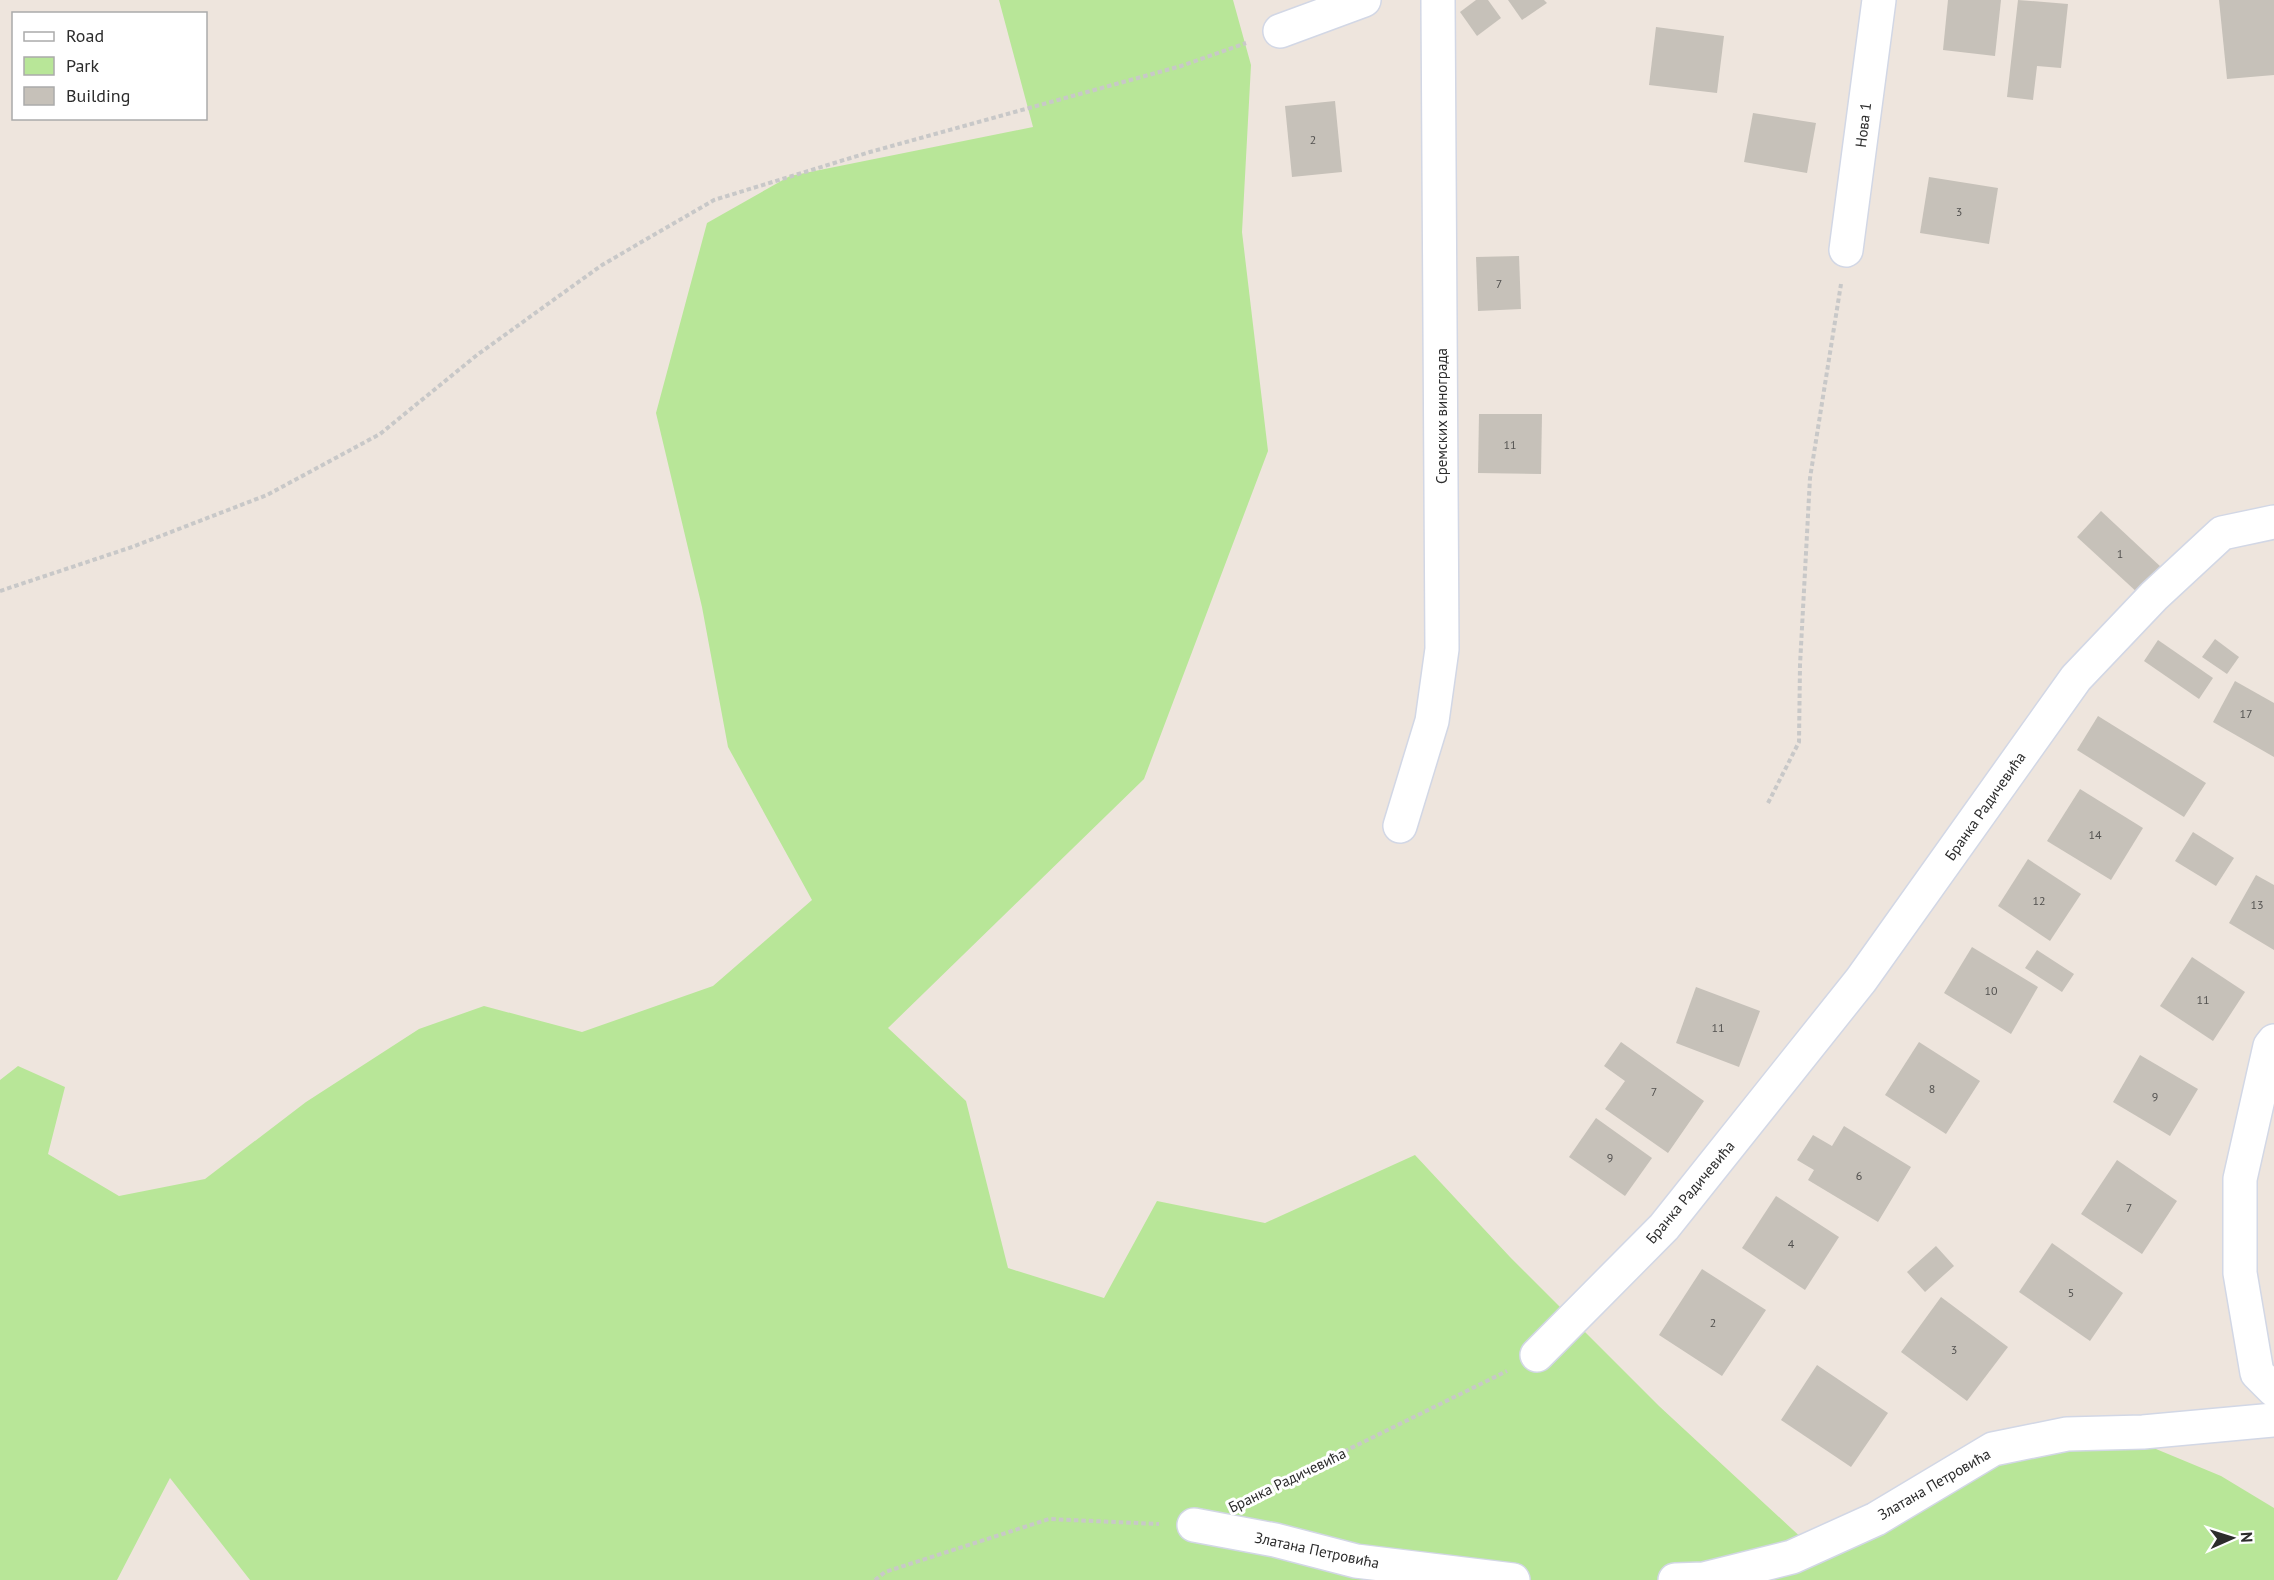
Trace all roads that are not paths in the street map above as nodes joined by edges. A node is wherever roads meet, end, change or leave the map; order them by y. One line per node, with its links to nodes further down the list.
1 (1364, 0): 4 (street)
2 (1438, 0): 7 (street, Сремских винограда)
3 (1879, 0): 5 (street, Нова 1)
4 (1280, 31)
5 (1846, 250)
6 (2274, 522): 9 (street, Бранка Радичевића)
7 (1400, 826)
8 (2274, 1041): 10 (street)
9 (1537, 1355)
10 (2274, 1390)
11 (2274, 1420): 14 (street, Златана Петровића)
12 (1194, 1526): 13 (street, Златана Петровића)
13 (1513, 1580)
14 (1675, 1580)

